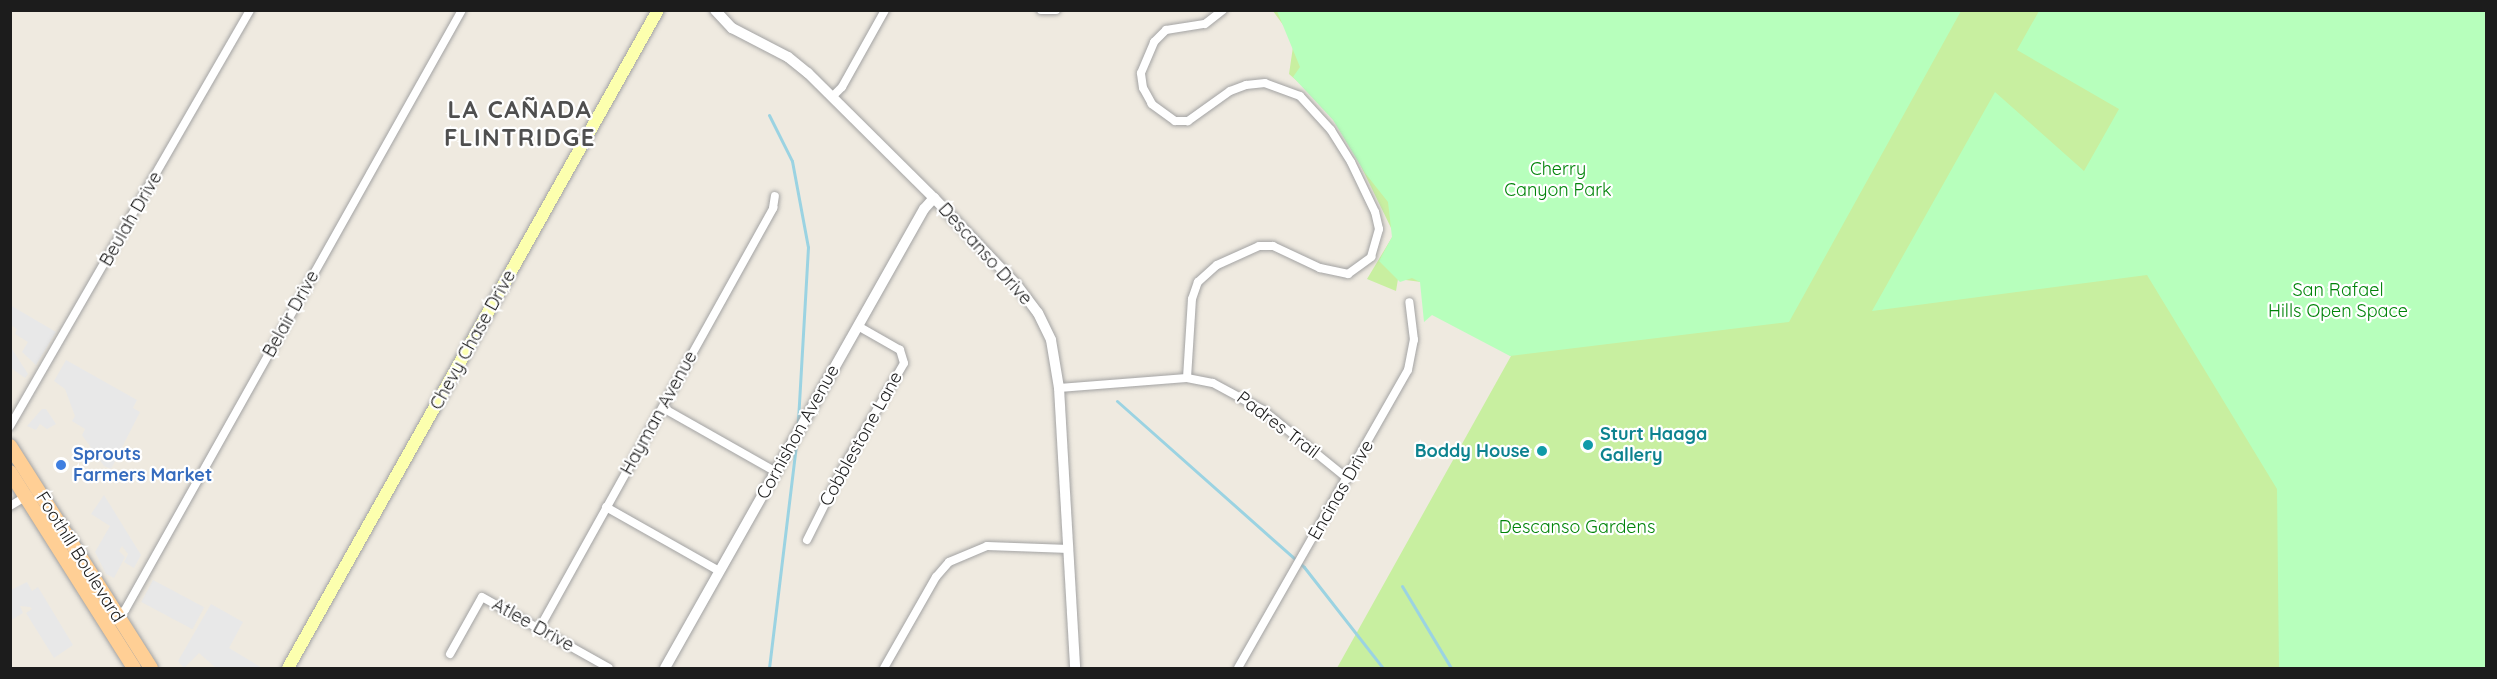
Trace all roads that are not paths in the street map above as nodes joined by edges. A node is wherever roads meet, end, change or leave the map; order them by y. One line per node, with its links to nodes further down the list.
1 (250, 10): 17 (street, Beulah Drive)
2 (462, 10): 28 (street, Belair Drive)
3 (658, 10): 33 (main road, Chevy Chase Drive)
4 (715, 10): 9 (street, Descanso Drive)
5 (885, 10): 9 (street)
6 (1041, 10): 7 (street)
7 (1056, 10)
8 (1223, 10): 14 (street)
9 (832, 97): 11 (street, Descanso Drive)
10 (776, 196): 16 (street, Hayman Avenue)
11 (934, 198): 13 (street, Cornishon Avenue); 15 (street, Descanso Drive)
12 (1409, 302): 21 (street, Encinas Drive)
13 (858, 326): 20 (street, Cornishon Avenue); 25 (street, Cobblestone Lane)
14 (1187, 378): 15 (street, Padres Trail); 21 (street, Padres Trail)
15 (1059, 388): 26 (street, Descanso Drive)
16 (663, 408): 20 (street); 24 (street, Hayman Avenue)
17 (10, 426)
18 (10, 446): 22 (main road, Foothill Boulevard)
19 (10, 472): 22 (main road, Foothill Boulevard)
20 (776, 472): 27 (street, Cornishon Avenue)
21 (1348, 478): 38 (street, Encinas Drive)
22 (31, 492): 23 (street); 28 (main road, Foothill Boulevard)
23 (10, 506)
24 (606, 507): 27 (street); 29 (street, Hayman Avenue)
25 (807, 540)
26 (1069, 549): 36 (street); 37 (street, Descanso Drive)
27 (719, 571): 35 (street, Cornishon Avenue)
28 (111, 620): 31 (main road, Foothill Boulevard); 32 (main road, Foothill Boulevard)
29 (539, 628): 30 (street, Atlee Drive); 34 (street, Atlee Drive)
30 (450, 654)
31 (134, 669)
32 (152, 669)
33 (288, 669)
34 (609, 669)
35 (665, 669)
36 (885, 669)
37 (1075, 669)
38 (1238, 669)

